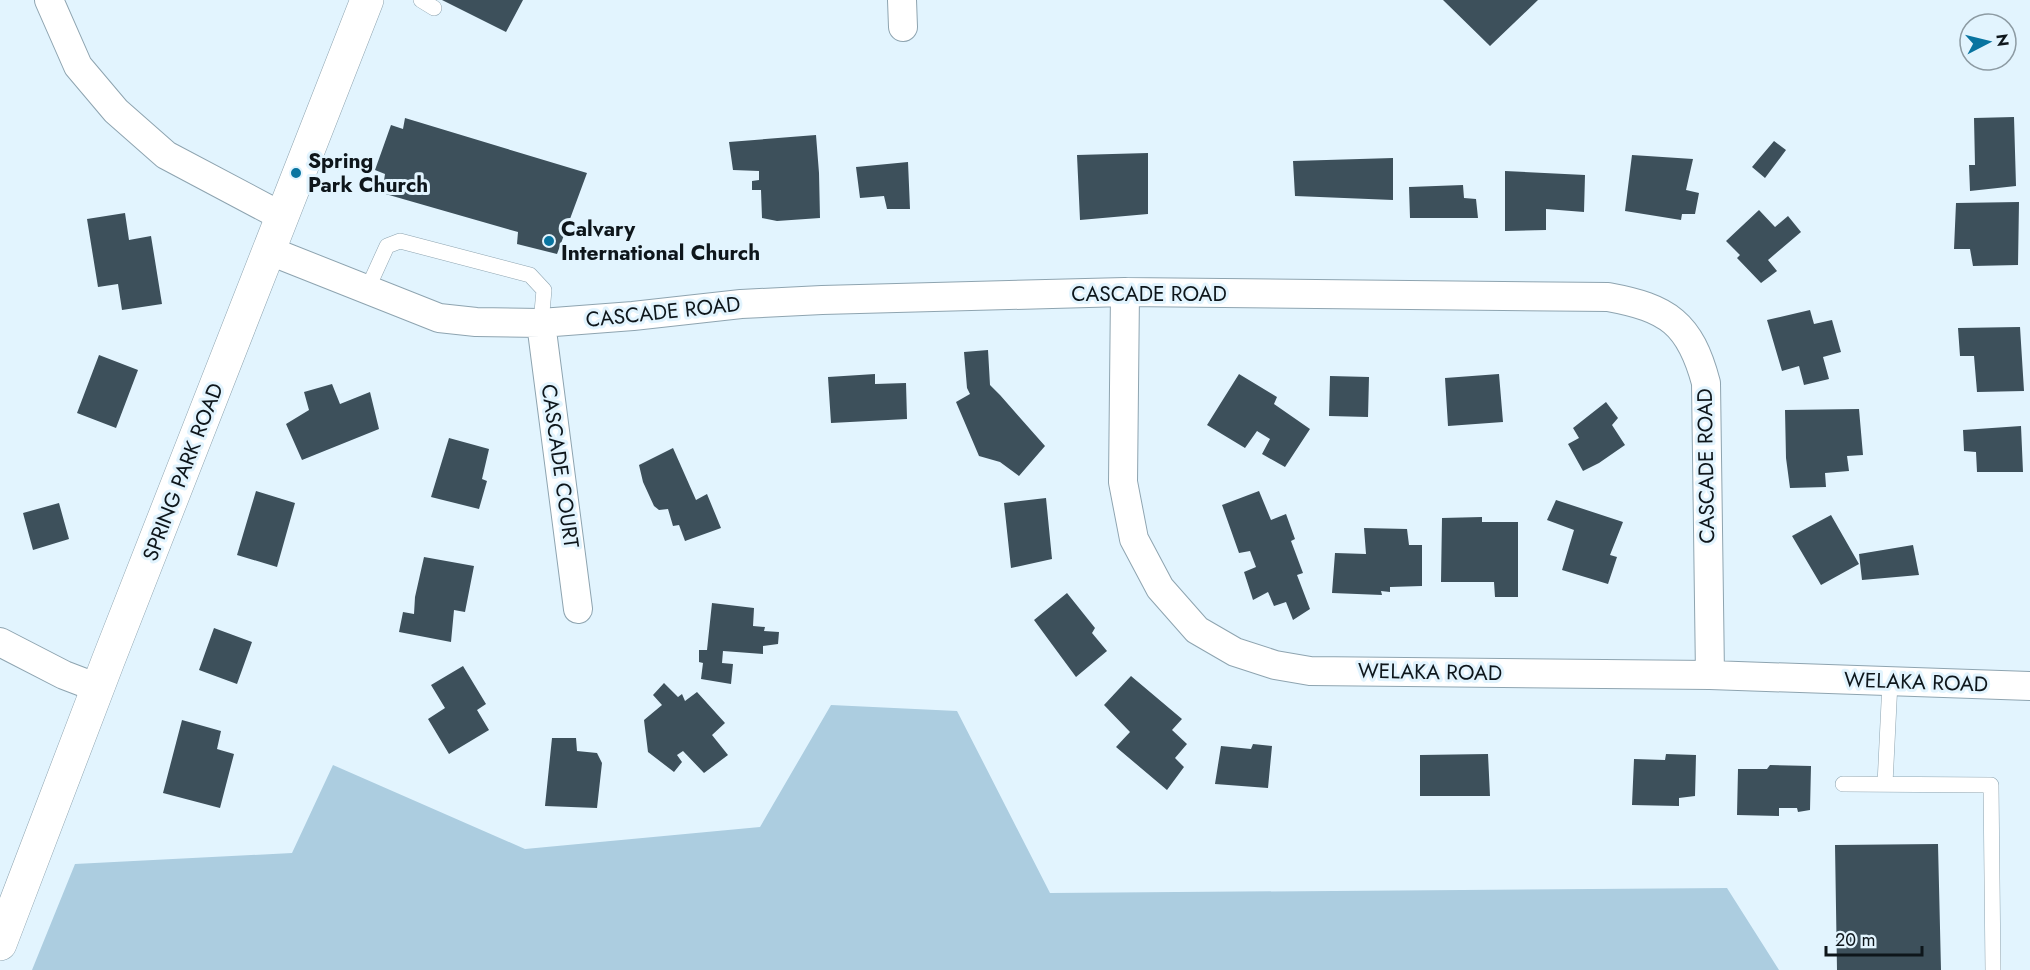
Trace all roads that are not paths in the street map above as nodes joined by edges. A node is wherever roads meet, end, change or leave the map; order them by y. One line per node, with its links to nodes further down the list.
1 (49, 0): 5 (street)
2 (367, 0): 5 (main road, SPRING PARK ROAD)
3 (421, 0): 4 (lane)
4 (434, 8)
5 (283, 217): 6 (main road, SPRING PARK ROAD)
6 (270, 251): 7 (street, CASCADE ROAD); 15 (main road, SPRING PARK ROAD)
7 (367, 290): 9 (street, CASCADE ROAD); 9 (lane)
8 (1125, 292): 9 (street, CASCADE ROAD); 12 (street, WELAKA ROAD); 12 (street, CASCADE ROAD)
9 (541, 323): 10 (street, CASCADE COURT)
10 (578, 609)
11 (0, 642): 15 (street)
12 (1710, 675): 13 (street, WELAKA ROAD)
13 (1890, 682): 14 (street, WELAKA ROAD); 17 (lane)
14 (2030, 686)
15 (98, 688): 18 (main road, SPRING PARK ROAD)
16 (1844, 784): 17 (lane)
17 (1885, 784): 19 (lane)
18 (0, 944)
19 (1994, 970)

